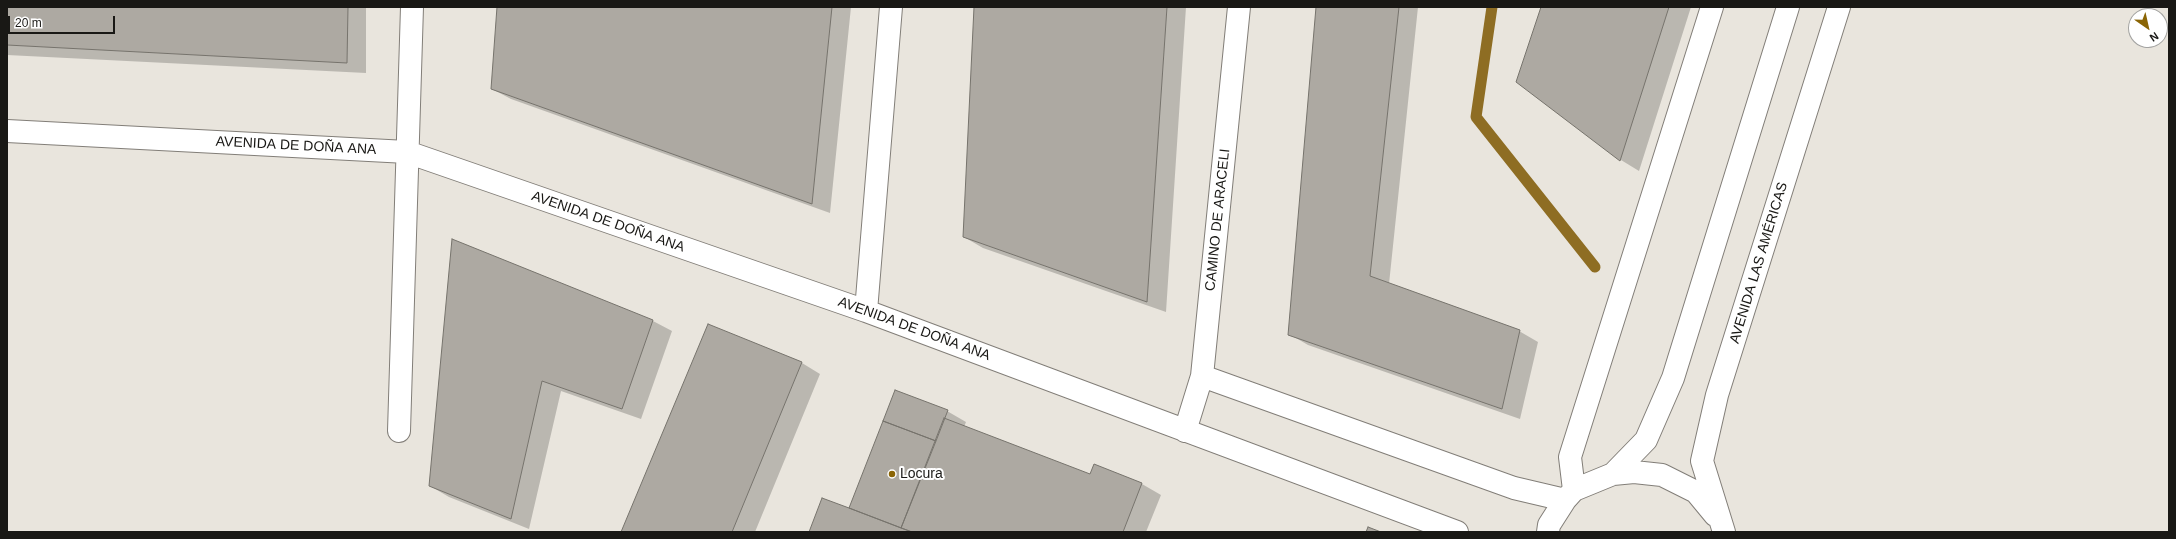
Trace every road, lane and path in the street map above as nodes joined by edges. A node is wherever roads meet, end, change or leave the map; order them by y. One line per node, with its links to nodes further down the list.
1 (412, 7): 8 (street)
2 (891, 7): 9 (street)
3 (1239, 7): 10 (street, CAMINO DE ARACELI)
4 (1712, 7): 14 (street)
5 (1788, 7): 13 (street)
6 (1840, 7): 15 (street, AVENIDA LAS AMÉRICAS)
7 (7, 131): 8 (street, AVENIDA DE DOÑA ANA)
8 (407, 152): 9 (street, AVENIDA DE DOÑA ANA); 11 (street)
9 (866, 311): 12 (street, AVENIDA DE DOÑA ANA)
10 (1202, 376): 12 (street, CAMINO DE ARACELI); 14 (street)
11 (399, 431)
12 (1185, 431): 16 (street, AVENIDA DE DOÑA ANA)
13 (1613, 474): 14 (street); 15 (street)
14 (1569, 495): 17 (street)
15 (1722, 526)
16 (1457, 532)
17 (1548, 532)

